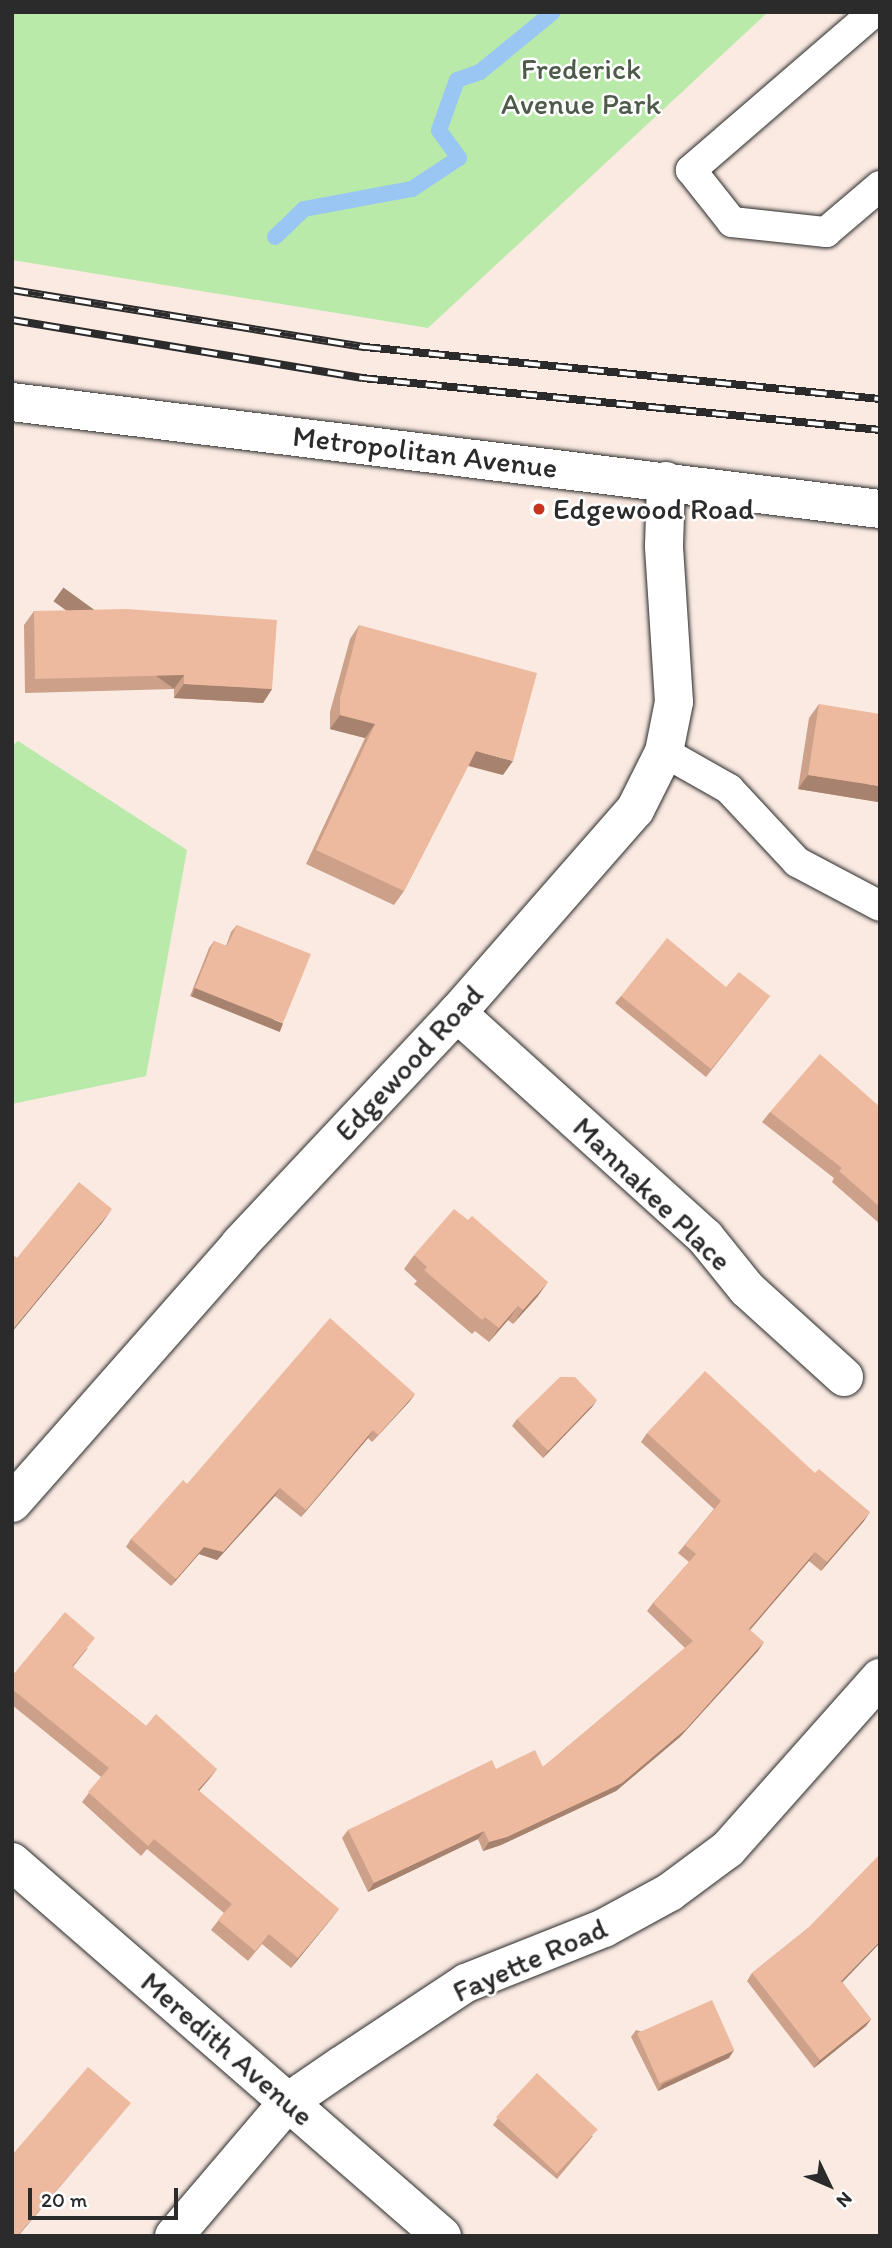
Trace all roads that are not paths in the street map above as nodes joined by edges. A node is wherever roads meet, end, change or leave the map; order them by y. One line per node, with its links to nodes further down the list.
1 (874, 12): 2 (lane)
2 (880, 186)
3 (12, 402): 4 (street, Metropolitan Avenue)
4 (666, 481): 5 (street, Metropolitan Avenue); 6 (street, Edgewood Road)
5 (880, 509)
6 (664, 752): 7 (lane); 8 (street, Edgewood Road)
7 (880, 906)
8 (457, 1013): 9 (street, Mannakee Place); 10 (street, Edgewood Road)
9 (844, 1377)
10 (12, 1503)
11 (880, 1678): 13 (street, Fayette Road)
12 (12, 1862): 13 (street, Meredith Avenue)
13 (288, 2102): 14 (street, Fayette Road); 15 (street, Meredith Avenue)
14 (174, 2236)
15 (442, 2236)

